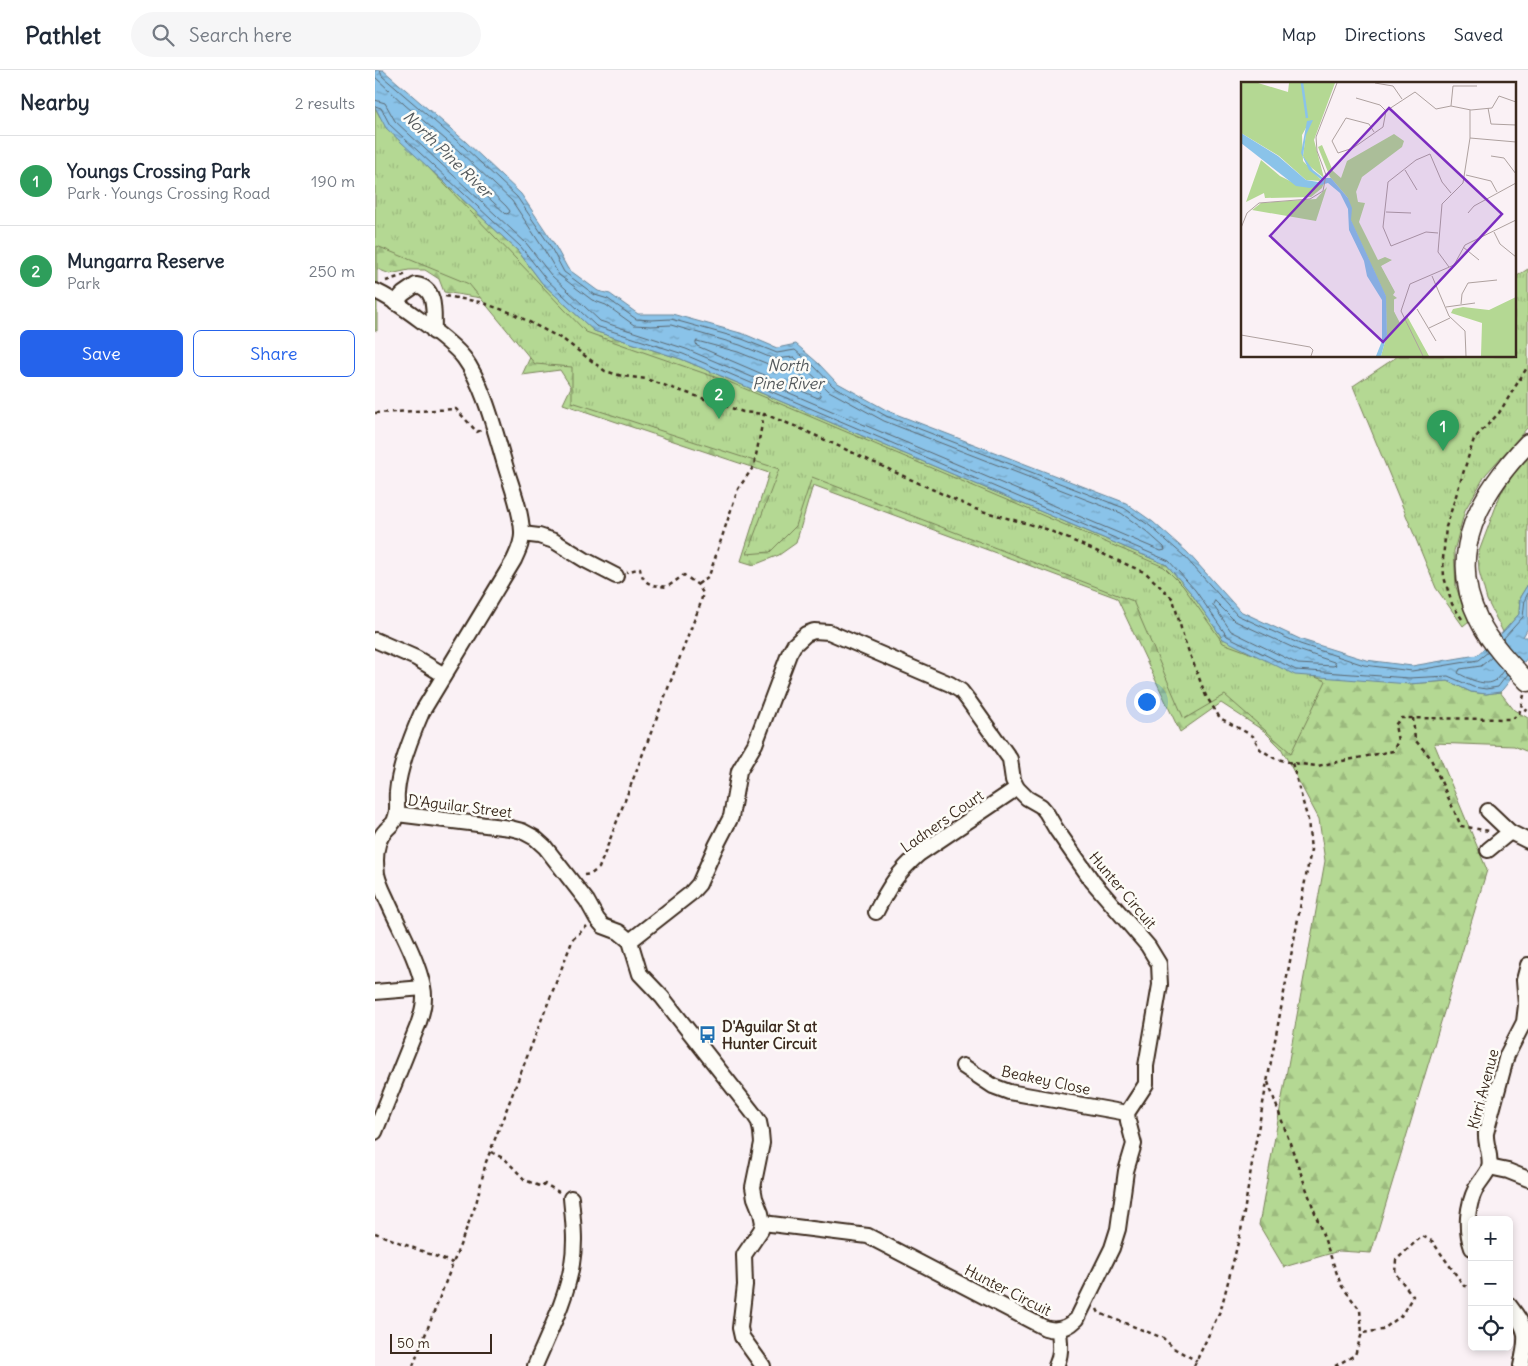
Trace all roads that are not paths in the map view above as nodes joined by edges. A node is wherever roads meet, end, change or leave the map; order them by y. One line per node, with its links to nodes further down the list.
1 (375, 291): 2 (street, D'Aguilar Street)
2 (395, 303): 3 (street, D'Aguilar Street); 3 (street)
3 (434, 332): 5 (street, D'Aguilar Street)
4 (1528, 443): 9 (main road)
5 (522, 534): 6 (street); 8 (street, D'Aguilar Street)
6 (616, 576)
7 (375, 640): 8 (street)
8 (445, 675): 12 (street, D'Aguilar Street)
9 (1524, 683)
10 (1017, 788): 16 (street, Ladners Court); 17 (street); 22 (street, Hunter Circuit)
11 (1488, 811): 13 (street)
12 (397, 814): 17 (street, D'Aguilar Street); 19 (street)
13 (1511, 832): 14 (street); 15 (street)
14 (1528, 841)
15 (1488, 850)
16 (876, 912)
17 (630, 941): 28 (street)
18 (1528, 965): 24 (street, Kirri Avenue)
19 (423, 988): 20 (street); 23 (street)
20 (375, 992)
21 (963, 1066): 22 (street, Beakey Close)
22 (1127, 1113): 30 (street, Hunter Circuit)
23 (375, 1132)
24 (1489, 1166): 25 (street); 27 (street)
25 (1528, 1179)
26 (571, 1198): 32 (street)
27 (1469, 1216)
28 (763, 1223): 30 (street, Hunter Circuit); 33 (street)
29 (1510, 1306): 31 (street)
30 (1059, 1330): 34 (street)
31 (1527, 1335): 35 (street)
32 (535, 1366)
33 (763, 1366)
34 (1056, 1366)
35 (1521, 1366)

